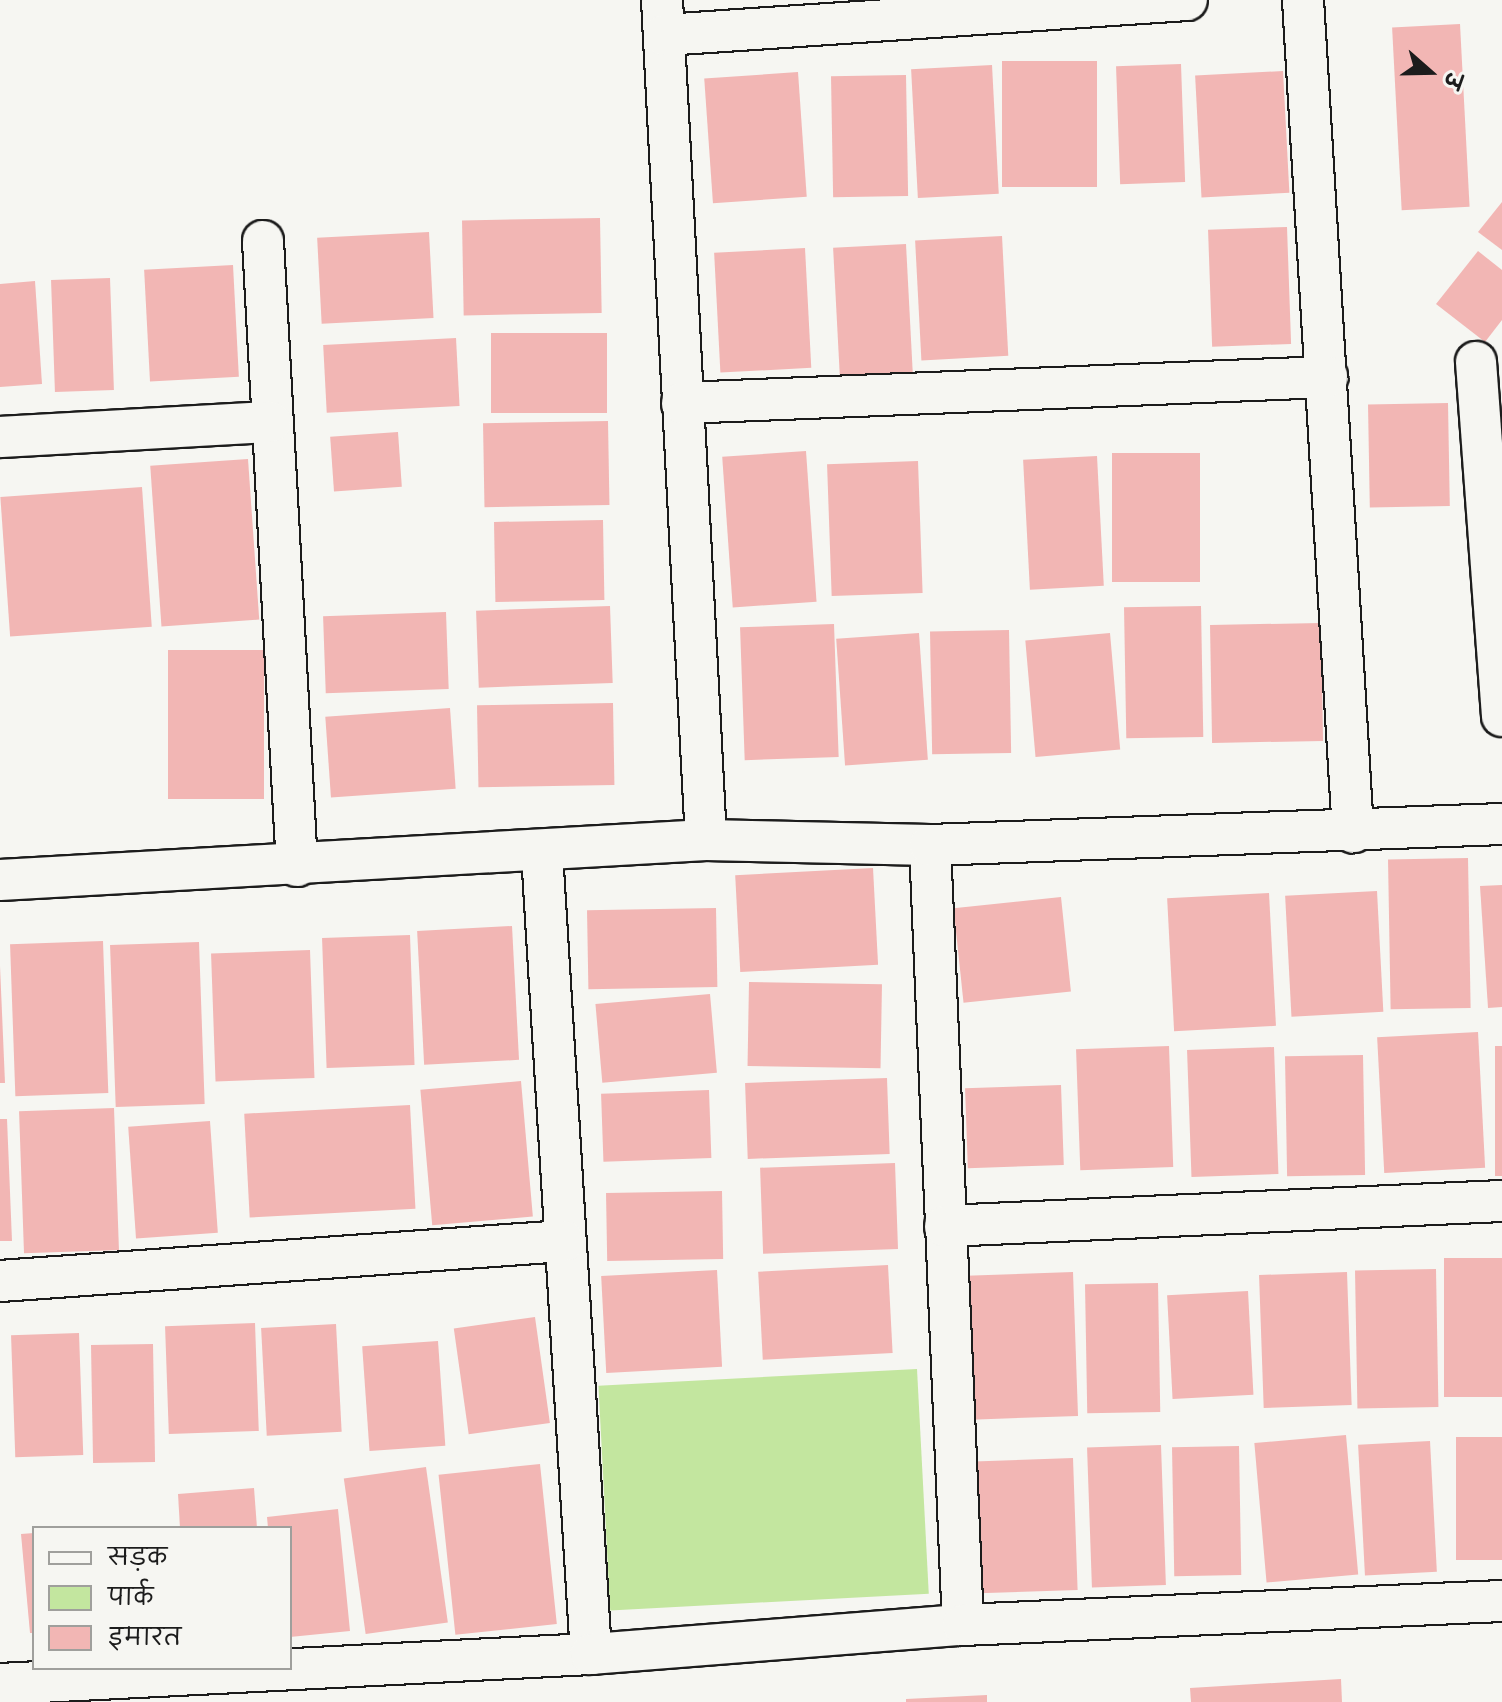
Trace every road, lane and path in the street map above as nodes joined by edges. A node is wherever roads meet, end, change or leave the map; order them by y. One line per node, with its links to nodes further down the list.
1 (1187, 0): 3 (street)
2 (1303, 0): 7 (street)
3 (1057, 4): 4 (street)
4 (663, 17): 8 (street)
5 (263, 241): 9 (street)
6 (1476, 362): 11 (street)
7 (1327, 377): 8 (street); 13 (street)
8 (682, 403): 14 (street)
9 (271, 422): 10 (street); 17 (street)
10 (0, 437)
11 (1502, 716)
12 (1502, 824): 13 (street)
13 (1353, 833): 15 (street)
14 (706, 840): 15 (street); 16 (street)
15 (930, 845): 20 (street)
16 (542, 853): 17 (street); 21 (street)
17 (297, 866): 18 (street)
18 (0, 880)
19 (1502, 1201): 20 (street)
20 (945, 1226): 24 (street)
21 (564, 1241): 22 (street); 25 (street)
22 (0, 1281)
23 (1502, 1601): 24 (street)
24 (963, 1625): 25 (street)
25 (591, 1654): 26 (street)
26 (292, 1669)
27 (276, 1670): 28 (street)
28 (0, 1684)

